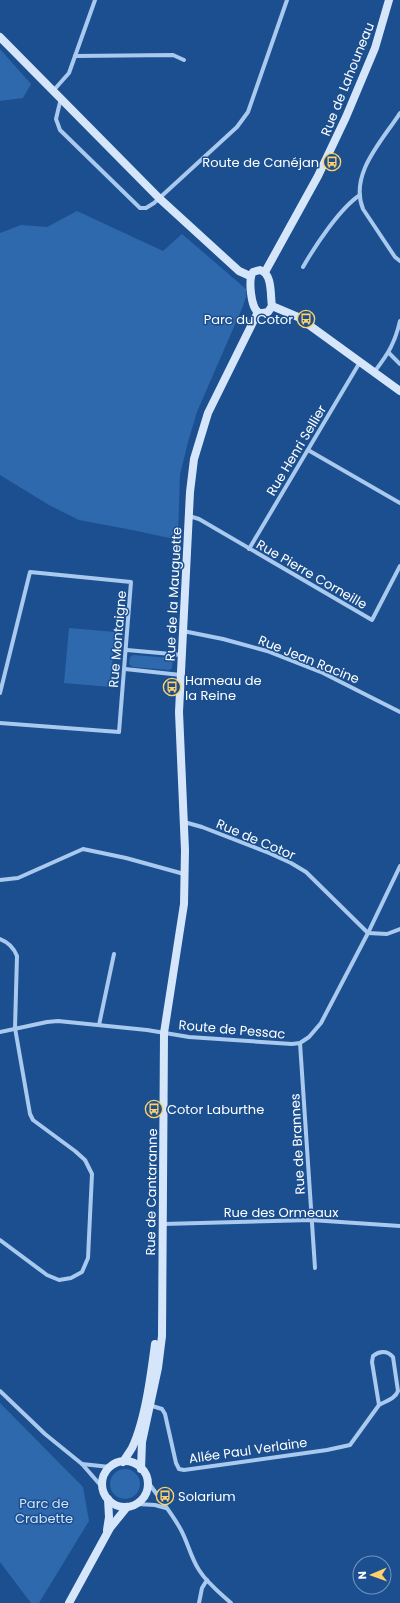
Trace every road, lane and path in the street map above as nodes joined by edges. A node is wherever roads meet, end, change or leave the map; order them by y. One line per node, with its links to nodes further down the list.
1 (95, 0): 5 (street)
2 (287, 0): 11 (street)
3 (389, 0): 14 (street, Rue de Lahouneau)
4 (0, 37): 7 (street)
5 (75, 56): 6 (street); 7 (street)
6 (184, 60)
7 (54, 91): 8 (street)
8 (61, 98): 11 (street); 11 (street)
9 (400, 113): 10 (street)
10 (360, 195): 12 (street); 13 (street)
11 (159, 198): 15 (street)
12 (400, 261)
13 (303, 267)
14 (265, 272): 15 (street); 16 (street)
15 (250, 276): 17 (street)
16 (272, 306): 17 (street); 20 (street)
17 (258, 312): 26 (street, Rue de la Mauguette)
18 (400, 321): 19 (street)
19 (389, 353): 21 (street); 22 (street)
20 (360, 361): 22 (street); 24 (street, Rue Henri Sellier)
21 (400, 364)
22 (375, 371): 23 (street)
23 (400, 391)
24 (308, 450): 25 (street); 27 (street, Rue Henri Sellier)
25 (400, 503)
26 (188, 516): 27 (street, Rue Pierre Corneille); 29 (street, Rue de la Mauguette)
27 (250, 549): 28 (street, Rue Pierre Corneille)
28 (400, 566)
29 (183, 631): 31 (street, Rue de la Mauguette); 35 (street, Rue Jean Racine)
30 (127, 650): 31 (street); 32 (street, Rue Montaigne); 34 (street, Rue Montaigne)
31 (182, 655): 33 (street, Rue de la Mauguette)
32 (125, 669): 33 (street); 36 (street, Rue Montaigne)
33 (181, 675): 37 (street, Rue de la Mauguette)
34 (0, 692)
35 (400, 712)
36 (0, 723)
37 (183, 822): 39 (street, Rue de la Mauguette); 42 (street, Rue de Cotor)
38 (400, 866): 42 (street, Route de Pessac)
39 (185, 874): 40 (street); 48 (street, Rue de la Mauguette)
40 (0, 880)
41 (400, 929): 42 (street)
42 (368, 933): 49 (street, Route de Pessac)
43 (0, 939): 46 (street)
44 (114, 954): 45 (street)
45 (99, 1025): 46 (street, Route de Pessac); 48 (street, Route de Pessac)
46 (15, 1028): 47 (street, Route de Pessac); 53 (street)
47 (0, 1032)
48 (164, 1033): 49 (street, Route de Pessac); 51 (street, Rue de Cantaranne)
49 (300, 1043): 50 (street, Rue de Brannes)
50 (311, 1220): 51 (street, Rue des Ormeaux); 52 (street, Rue des Ormeaux); 54 (street, Rue de Brannes)
51 (163, 1224): 56 (street, Rue de Cantaranne)
52 (400, 1226)
53 (0, 1240)
54 (314, 1268)
55 (0, 1391): 59 (street)
56 (147, 1405): 57 (street, Allée Paul Verlaine); 58 (street, Rue de Cantaranne); 61 (street, Rue de Cantaranne)
57 (379, 1405): 57 (street, Allée Paul Verlaine)
58 (123, 1462): 60 (street); 61 (street)
59 (82, 1464): 60 (street); 63 (street)
60 (110, 1467): 63 (street)
61 (141, 1468): 62 (street)
62 (148, 1482): 65 (street); 67 (street)
63 (102, 1487): 64 (street)
64 (108, 1499): 66 (street); 68 (street)
65 (137, 1504): 66 (street); 67 (street)
66 (127, 1507): 68 (street)
67 (166, 1508): 69 (street)
68 (105, 1536): 70 (street)
69 (207, 1580): 71 (street); 72 (street)
70 (69, 1603)
71 (199, 1603)
72 (231, 1603)

